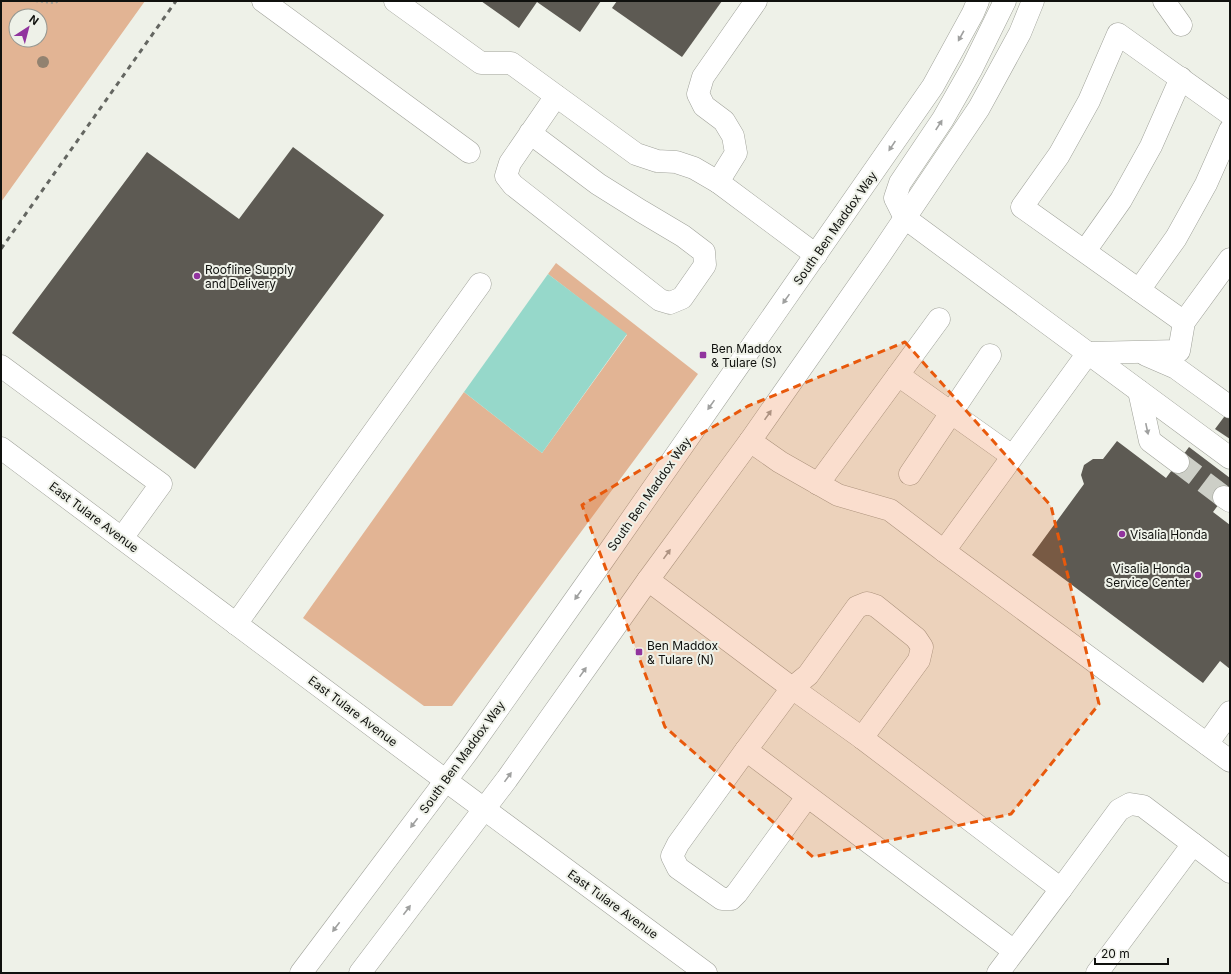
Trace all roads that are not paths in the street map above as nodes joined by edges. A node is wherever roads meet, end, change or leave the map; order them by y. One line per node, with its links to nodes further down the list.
1 (262, 1): 14 (main road)
2 (395, 1): 10 (main road)
3 (756, 1): 15 (main road)
4 (978, 1): 18 (main road, South Ben Maddox Way, one-way to 18)
5 (1006, 1): 16 (main road, one-way to 5)
6 (1033, 1): 16 (main road)
7 (1164, 1): 8 (main road)
8 (1181, 25)
9 (1181, 78): 11 (main road); 17 (main road); 17 (main road)
10 (556, 96): 13 (main road); 15 (main road)
11 (1230, 114)
12 (1230, 130): 21 (main road)
13 (530, 133): 13 (main road)
14 (469, 152)
15 (718, 182): 18 (main road)
16 (905, 218): 25 (main road); 32 (main road, one-way to 16)
17 (1085, 251): 21 (main road)
18 (816, 255): 49 (main road, South Ben Maddox Way, one-way to 49)
19 (1230, 259): 23 (main road)
20 (480, 284): 42 (main road)
21 (1139, 290): 23 (main road)
22 (939, 319): 28 (main road)
23 (1184, 322): 24 (main road)
24 (1142, 352): 25 (main road); 30 (main road)
25 (1088, 353): 29 (main road); 34 (main road)
26 (990, 355): 31 (main road)
27 (1, 366): 39 (main road)
28 (898, 375): 31 (main road); 38 (main road)
29 (1139, 391): 35 (main road); 36 (main road, one-way to 36)
30 (1230, 407)
31 (951, 413): 34 (main road); 37 (main road)
32 (750, 441): 38 (main road); 41 (main road, one-way to 32)
33 (1, 448): 39 (main road, East Tulare Avenue)
34 (1012, 456): 40 (main road)
35 (1230, 458)
36 (1178, 462)
37 (910, 474)
38 (818, 484): 40 (main road)
39 (122, 538): 42 (main road, East Tulare Avenue)
40 (944, 551): 46 (main road)
41 (648, 580): 43 (main road); 51 (main road, one-way to 41)
42 (236, 624): 49 (main road, East Tulare Avenue)
43 (792, 688): 45 (main road); 45 (main road); 47 (main road)
44 (1230, 712): 46 (main road)
45 (862, 738): 54 (main road)
46 (1207, 744): 48 (main road)
47 (746, 750): 50 (main road); 50 (main road)
48 (1230, 761)
49 (445, 780): 51 (main road, East Tulare Avenue); 56 (main road, South Ben Maddox Way, one-way to 56)
50 (807, 797): 55 (main road)
51 (484, 808): 57 (main road, one-way to 51); 58 (main road, East Tulare Avenue)
52 (1193, 844): 53 (main road); 54 (main road); 60 (main road)
53 (1230, 872)
54 (1061, 889): 55 (main road)
55 (1014, 951): 59 (main road)
56 (301, 973)
57 (360, 973)
58 (706, 973)
59 (998, 973)
60 (1097, 973)

